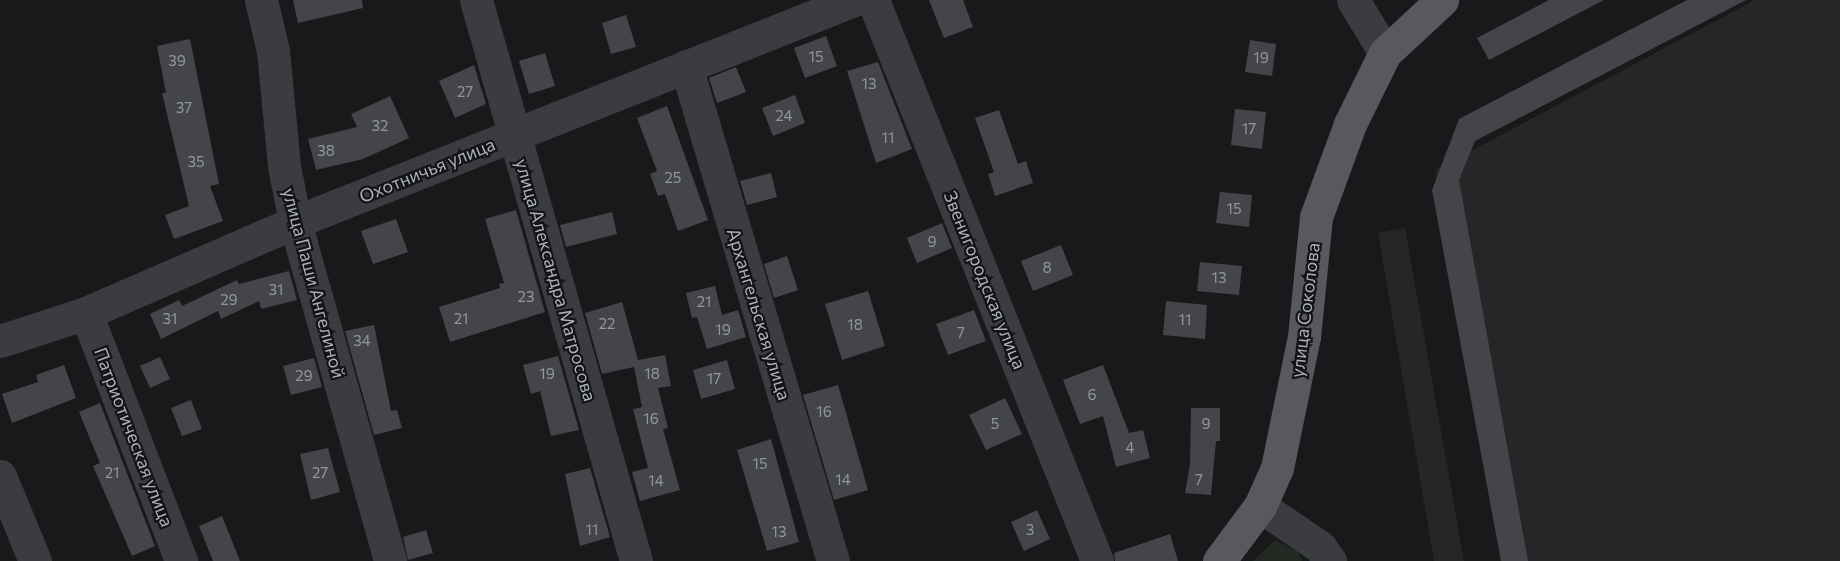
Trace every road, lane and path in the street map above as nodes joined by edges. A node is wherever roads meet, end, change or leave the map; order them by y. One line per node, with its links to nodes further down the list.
1 (261, 0): 10 (street, улица Паши Ангелиной)
2 (476, 0): 9 (street, улица Александра Матросова)
3 (854, 0): 8 (street, Охотничья улица)
4 (873, 0): 20 (street, Звенигородская улица)
5 (1353, 0): 7 (street)
6 (1442, 0): 7 (main road)
7 (1385, 53): 14 (main road, улица Соколова)
8 (686, 66): 9 (street, Охотничья улица); 19 (street, Архангельская улица)
9 (515, 135): 10 (street, Охотничья улица); 18 (street, улица Александра Матросова)
10 (295, 222): 11 (street, Охотничья улица); 17 (street, улица Паши Ангелиной)
11 (86, 313): 12 (street, Охотничья улица); 16 (street, Патриотическая улица)
12 (0, 341)
13 (0, 476): 15 (street)
14 (1260, 506): 21 (main road, улица Соколова); 22 (street)
15 (35, 561)
16 (181, 561)
17 (390, 561)
18 (636, 561)
19 (833, 561)
20 (1097, 561)
21 (1219, 561)
22 (1330, 561)

